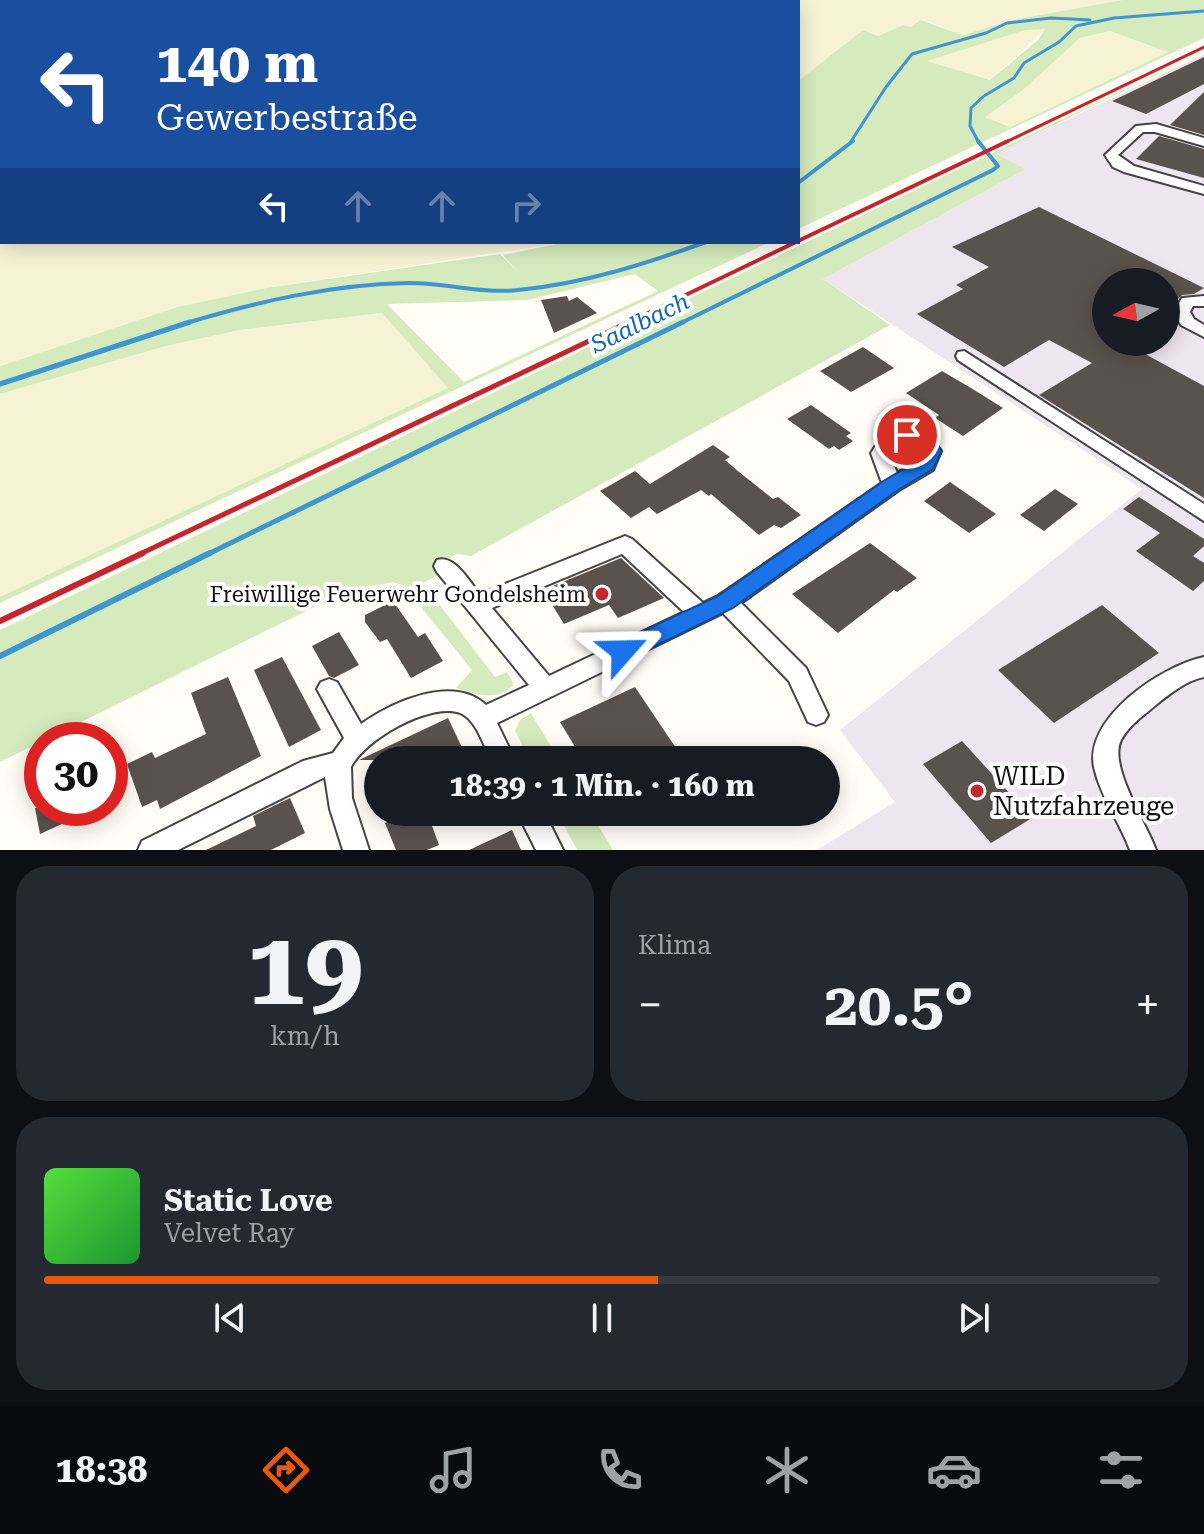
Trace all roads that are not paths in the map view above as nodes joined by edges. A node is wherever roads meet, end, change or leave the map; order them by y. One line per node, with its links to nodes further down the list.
1 (1204, 142): 2 (street)
2 (1204, 190)
3 (1204, 301): 4 (street)
4 (1204, 332)
5 (964, 356): 7 (street)
6 (892, 485): 9 (street)
7 (1204, 514)
8 (444, 566): 10 (street)
9 (726, 602): 11 (street); 15 (street)
10 (477, 605): 11 (street); 13 (street)
11 (700, 614): 13 (street)
12 (1204, 667): 24 (street)
13 (545, 687): 16 (street)
14 (329, 689): 17 (street)
15 (816, 715)
16 (481, 719): 17 (street); 18 (street)
17 (357, 739): 19 (street)
18 (495, 746)
19 (339, 763): 21 (street); 22 (street)
20 (537, 826): 23 (street)
21 (151, 850)
22 (356, 850)
23 (550, 850)
24 (1143, 850)

